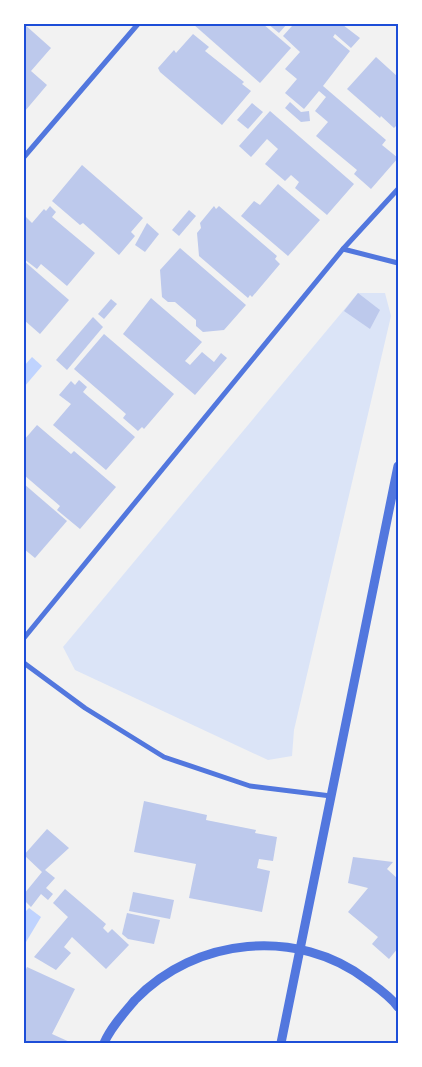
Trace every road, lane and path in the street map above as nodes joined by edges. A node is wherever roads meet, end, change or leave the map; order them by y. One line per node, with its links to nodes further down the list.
1 (138, 24): 2 (street)
2 (24, 157)
3 (398, 189): 4 (street)
4 (344, 249): 5 (street); 7 (street)
5 (398, 263)
6 (398, 466): 9 (street)
7 (24, 638)
8 (24, 663): 9 (street)
9 (332, 796): 10 (street)
10 (300, 948): 11 (street); 12 (street); 13 (street)
11 (398, 1007)
12 (104, 1043)
13 (281, 1043)

